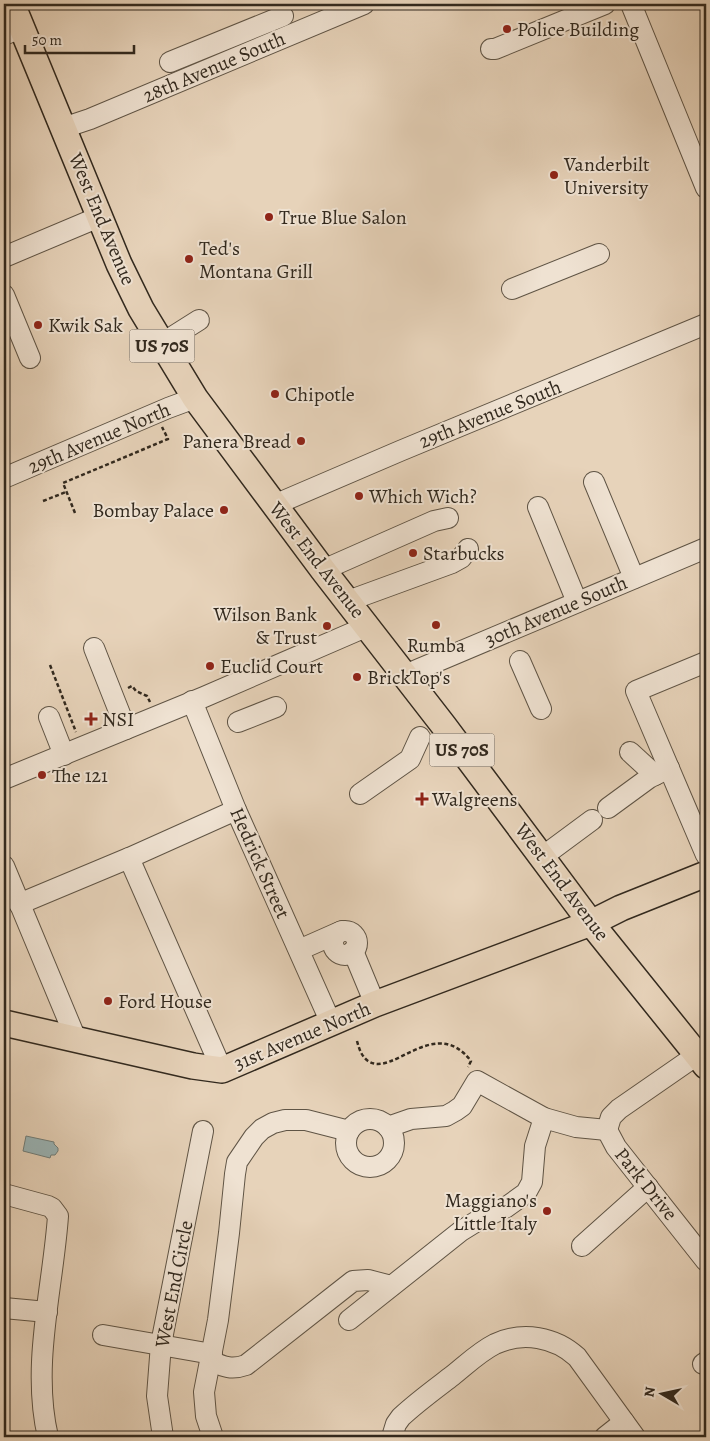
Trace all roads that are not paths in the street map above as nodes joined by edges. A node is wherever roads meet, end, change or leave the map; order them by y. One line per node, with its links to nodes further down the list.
1 (12, 4): 6 (main road, West End Avenue / US 70S)
2 (364, 4): 9 (street, 28th Avenue South)
3 (605, 4): 7 (street)
4 (631, 4): 10 (street)
5 (283, 16): 8 (street)
6 (13, 31): 9 (main road, West End Avenue / US 70S)
7 (491, 49)
8 (170, 62)
9 (63, 128): 11 (main road, West End Avenue / US 70S)
10 (706, 188)
11 (99, 217): 13 (street); 18 (main road, West End Avenue / US 70S)
12 (599, 254): 14 (street)
13 (4, 257)
14 (512, 289)
15 (4, 295): 19 (street)
16 (199, 320): 18 (street)
17 (706, 324): 23 (street, 29th Avenue South)
18 (161, 344): 20 (main road, West End Avenue / US 70S)
19 (30, 358)
20 (195, 398): 21 (street, 29th Avenue North); 23 (main road, West End Avenue / US 70S)
21 (4, 478)
22 (594, 482): 29 (street)
23 (274, 505): 28 (main road, West End Avenue / US 70S)
24 (538, 507): 31 (street)
25 (448, 518): 28 (street)
26 (706, 548): 29 (street, 30th Avenue South)
27 (468, 549): 30 (street)
28 (323, 570): 30 (main road, West End Avenue / US 70S)
29 (634, 578): 31 (street, 30th Avenue South)
30 (348, 601): 32 (main road, West End Avenue / US 70S)
31 (577, 602): 33 (street, 30th Avenue South)
32 (368, 626): 36 (main road, West End Avenue / US 70S); 37 (street)
33 (515, 647): 36 (street, 30th Avenue South); 39 (street)
34 (94, 648): 42 (street)
35 (706, 662): 46 (street)
36 (405, 675): 51 (main road, West End Avenue / US 70S)
37 (192, 701): 42 (street); 49 (street, Hedrick Street)
38 (276, 707): 41 (street)
39 (541, 709)
40 (49, 717): 44 (street)
41 (238, 722)
42 (126, 729): 44 (street)
43 (420, 737): 48 (street)
44 (73, 751): 47 (street)
45 (630, 752): 46 (street)
46 (662, 771): 50 (street); 51 (street)
47 (4, 780)
48 (360, 794)
49 (236, 810): 52 (street); 57 (street, Hedrick Street)
50 (706, 855)
51 (542, 857): 56 (main road, West End Avenue / US 70S)
52 (129, 858): 55 (street); 63 (street)
53 (4, 866): 55 (street)
54 (706, 874): 56 (main road, 31st Avenue North)
55 (19, 904): 61 (street)
56 (591, 923): 58 (main road, 31st Avenue North); 62 (main road, West End Avenue / US 70S)
57 (299, 950): 58 (street); 60 (street, Hedrick Street)
58 (376, 1004): 60 (main road, 31st Avenue North)
59 (4, 1023): 61 (main road, 31st Avenue North)
60 (331, 1023): 63 (main road, 31st Avenue North)
61 (76, 1039): 63 (main road, 31st Avenue North)
62 (701, 1060): 66 (street)
63 (222, 1070)
64 (544, 1118): 65 (street); 66 (street); 73 (street)
65 (388, 1127): 68 (street); 68 (street)
66 (606, 1130): 69 (street, Park Drive)
67 (203, 1131): 78 (street, West End Circle)
68 (349, 1131): 79 (street)
69 (648, 1187): 71 (street); 72 (street, Park Drive)
70 (4, 1194): 75 (street)
71 (582, 1246)
72 (706, 1261)
73 (391, 1286): 76 (street); 79 (street)
74 (4, 1308): 75 (street)
75 (47, 1312): 81 (street)
76 (349, 1320)
77 (104, 1335): 78 (street)
78 (162, 1344): 79 (street); 82 (street, West End Circle)
79 (211, 1357): 83 (street)
80 (630, 1430): 84 (street); 85 (street)
81 (48, 1437)
82 (163, 1437)
83 (213, 1437)
84 (392, 1437)
85 (605, 1437)

